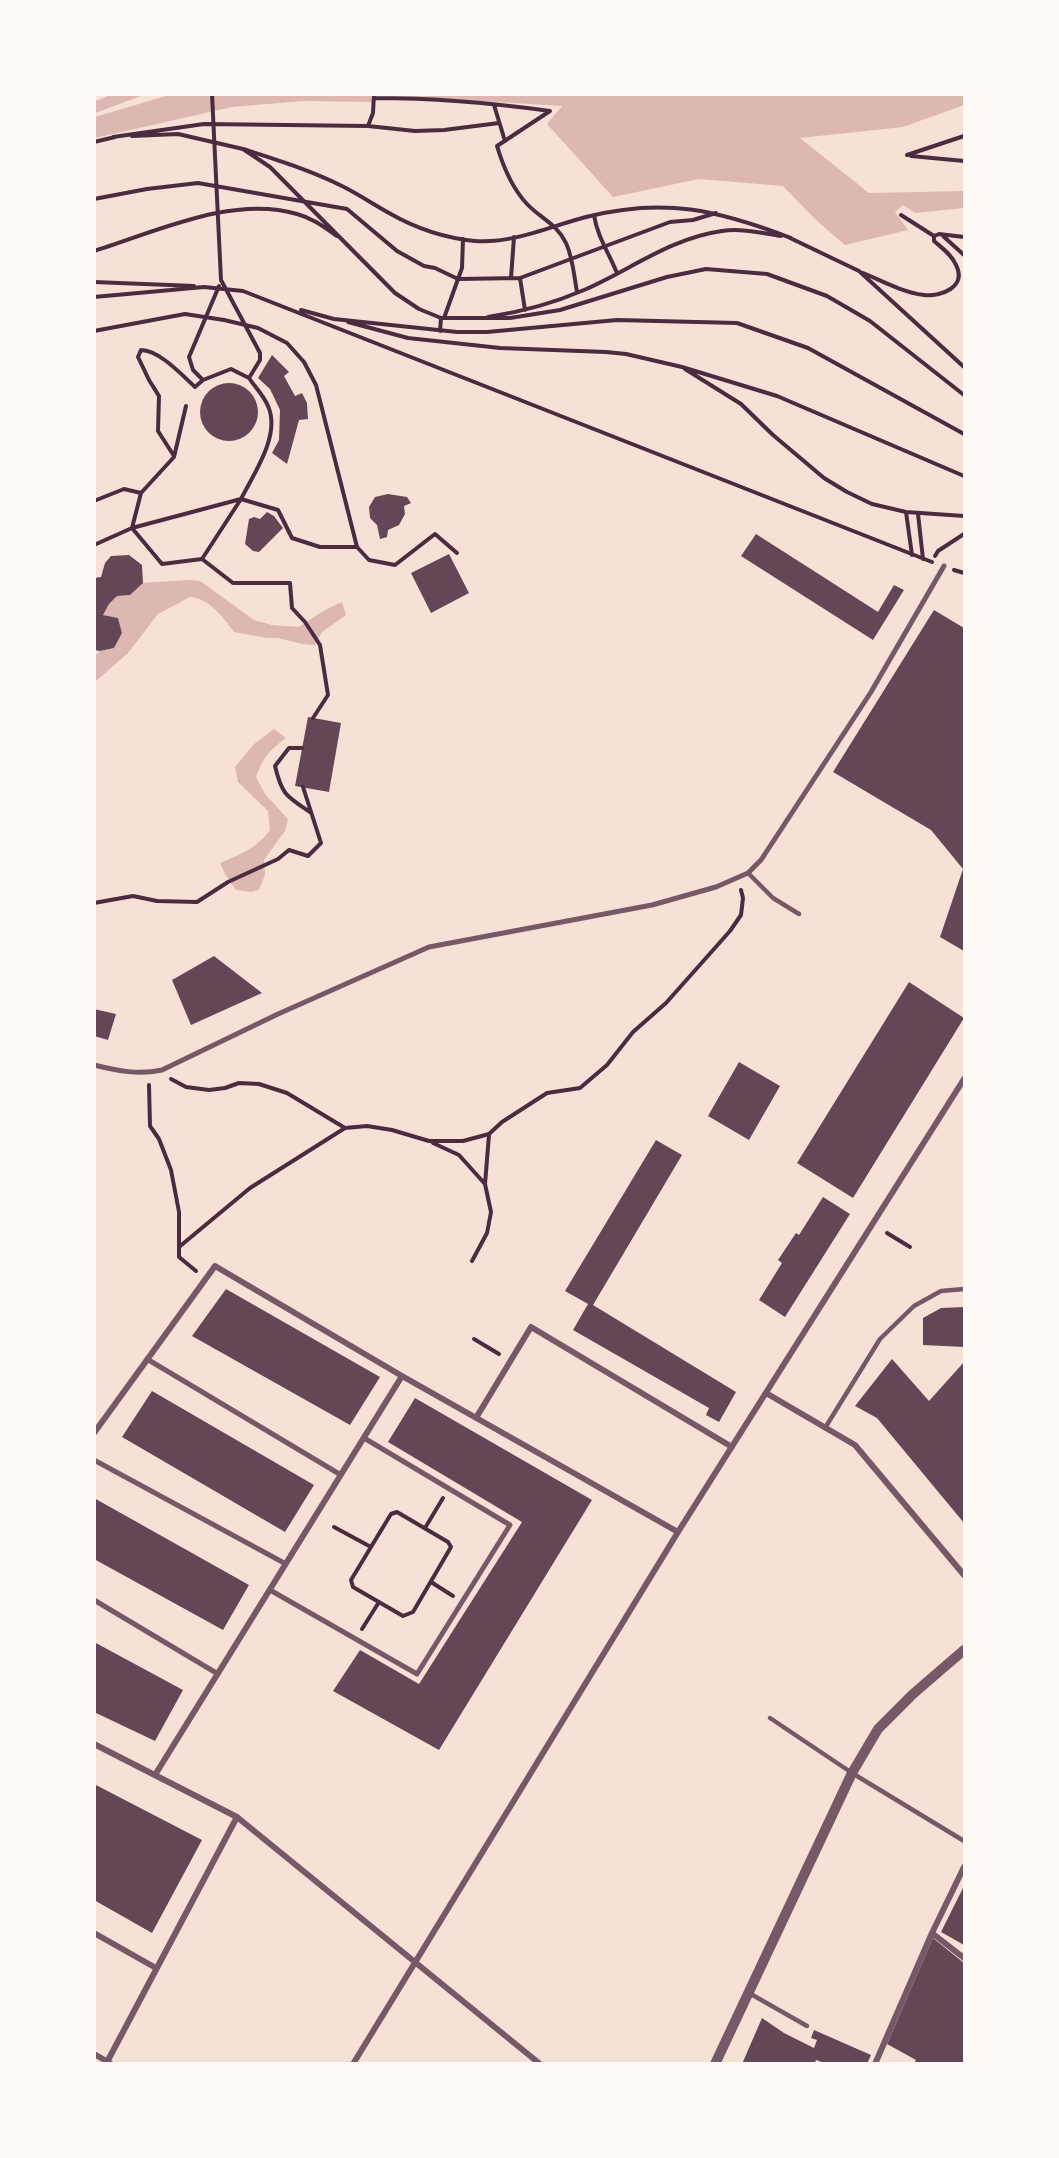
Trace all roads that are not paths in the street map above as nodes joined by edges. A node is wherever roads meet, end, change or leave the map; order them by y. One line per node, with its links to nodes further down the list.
1 (944, 566): 2 (street)
2 (748, 873): 3 (lane); 4 (street)
3 (799, 914)
4 (94, 1065)
5 (964, 1079): 9 (street)
6 (964, 1289): 11 (lane)
7 (147, 1359): 8 (street); 12 (street); 16 (street)
8 (402, 1376): 10 (street); 13 (street)
9 (766, 1393): 11 (street); 14 (street)
10 (477, 1418): 14 (street); 17 (street)
11 (825, 1428): 19 (street)
12 (94, 1433)
13 (364, 1438): 16 (street); 20 (street)
14 (732, 1447): 17 (street)
15 (94, 1460): 18 (street)
16 (341, 1475): 18 (street)
17 (678, 1532): 34 (street)
18 (286, 1564): 20 (street)
19 (964, 1575)
20 (270, 1590): 23 (street)
21 (94, 1600): 23 (street)
22 (964, 1650): 26 (street)
23 (218, 1674): 27 (street)
24 (770, 1718): 26 (lane)
25 (94, 1744): 27 (street)
26 (852, 1773): 29 (lane); 36 (street)
27 (155, 1775): 28 (street)
28 (237, 1817): 34 (street); 35 (street)
29 (964, 1841)
30 (964, 1867): 32 (street)
31 (94, 1933): 35 (street)
32 (932, 1933): 33 (street); 43 (street)
33 (964, 1958)
34 (414, 1962): 40 (street); 41 (street)
35 (156, 1968): 39 (street)
36 (748, 1993): 37 (lane); 42 (street)
37 (807, 2026)
38 (94, 2054): 39 (street)
39 (108, 2063)
40 (353, 2064)
41 (540, 2064)
42 (715, 2064)
43 (875, 2064)

